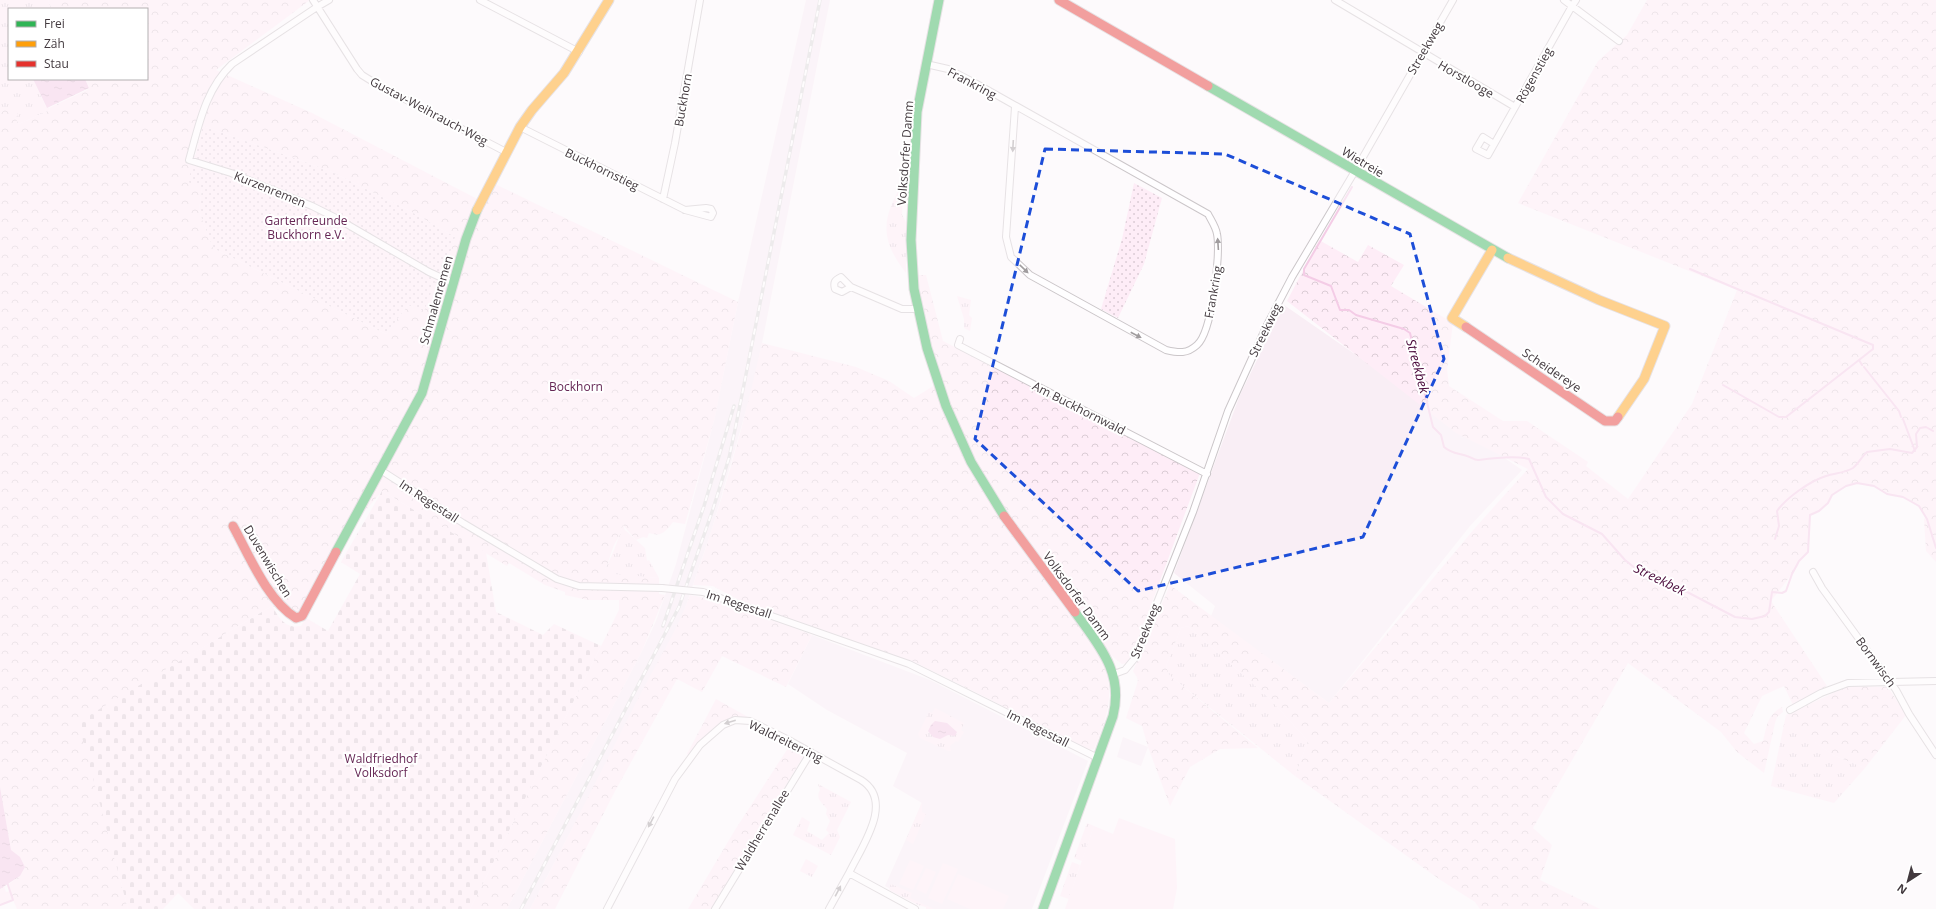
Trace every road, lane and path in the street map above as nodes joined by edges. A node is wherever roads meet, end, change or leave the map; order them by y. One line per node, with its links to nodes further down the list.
1 (313, 0): 13 (street)
2 (330, 0): 13 (street)
3 (480, 0): 15 (street)
4 (609, 0): 15 (street, Schmalenremen)
5 (700, 0): 24 (street, Buckhorn)
6 (939, 0): 17 (street, Volksdorfer Damm)
7 (1060, 0): 23 (street, Wietreie)
8 (1335, 0): 16 (street, Horstlooge)
9 (1453, 0): 16 (street, Streekweg)
10 (1564, 0): 12 (street)
11 (1576, 0): 12 (street, Rögenstieg)
12 (1572, 6): 14 (street); 19 (street, Rögenstieg)
13 (317, 7): 22 (street, Gustav-Weihrauch-Weg); 27 (street, Kurzenremen)
14 (1619, 41)
15 (579, 52): 20 (street, Schmalenremen)
16 (1422, 52): 19 (street, Horstlooge); 23 (street, Streekweg)
17 (926, 64): 18 (street, Frankring); 29 (street, Volksdorfer Damm)
18 (1015, 107): 18 (street, Frankring, one-way to 18)
19 (1515, 107): 21 (street, Rögenstieg)
20 (520, 127): 22 (street, Schmalenremen); 24 (street, Buckhornstieg)
21 (1494, 144)
22 (506, 152): 27 (street, Schmalenremen)
23 (1355, 172): 26 (street, Wietreie); 33 (street, Streekweg)
24 (663, 199): 25 (street, Buckhornstieg)
25 (685, 210)
26 (1492, 250): 30 (street, Wietreie); 30 (street, Scheidereye)
27 (453, 283): 32 (street, Schmalenremen)
28 (851, 287): 29 (street)
29 (919, 309): 37 (street, Volksdorfer Damm)
30 (1664, 326)
31 (960, 339): 33 (street, Am Buckhornwald)
32 (382, 471): 36 (street, Schmalenremen); 43 (street, Im Regestall, bridge)
33 (1207, 474): 37 (street, Streekweg)
34 (234, 526): 36 (street, Duvenwischen)
35 (1813, 572): 38 (street, Bornwisch)
36 (302, 616)
37 (1114, 674): 43 (street, Volksdorfer Damm)
38 (1890, 681): 39 (street); 40 (street); 42 (street, Bornwisch)
39 (1936, 681)
40 (1790, 710)
41 (811, 752): 44 (street, Waldreiterring); 45 (street, Waldreiterring, one-way to 45); 46 (street, Waldherrenallee)
42 (1936, 755)
43 (1098, 758): 49 (street, Volksdorfer Damm)
44 (849, 873): 47 (street, Waldreiterring, one-way to 44); 48 (street)
45 (606, 909)
46 (715, 909)
47 (829, 909)
48 (916, 909)
49 (1043, 909)

